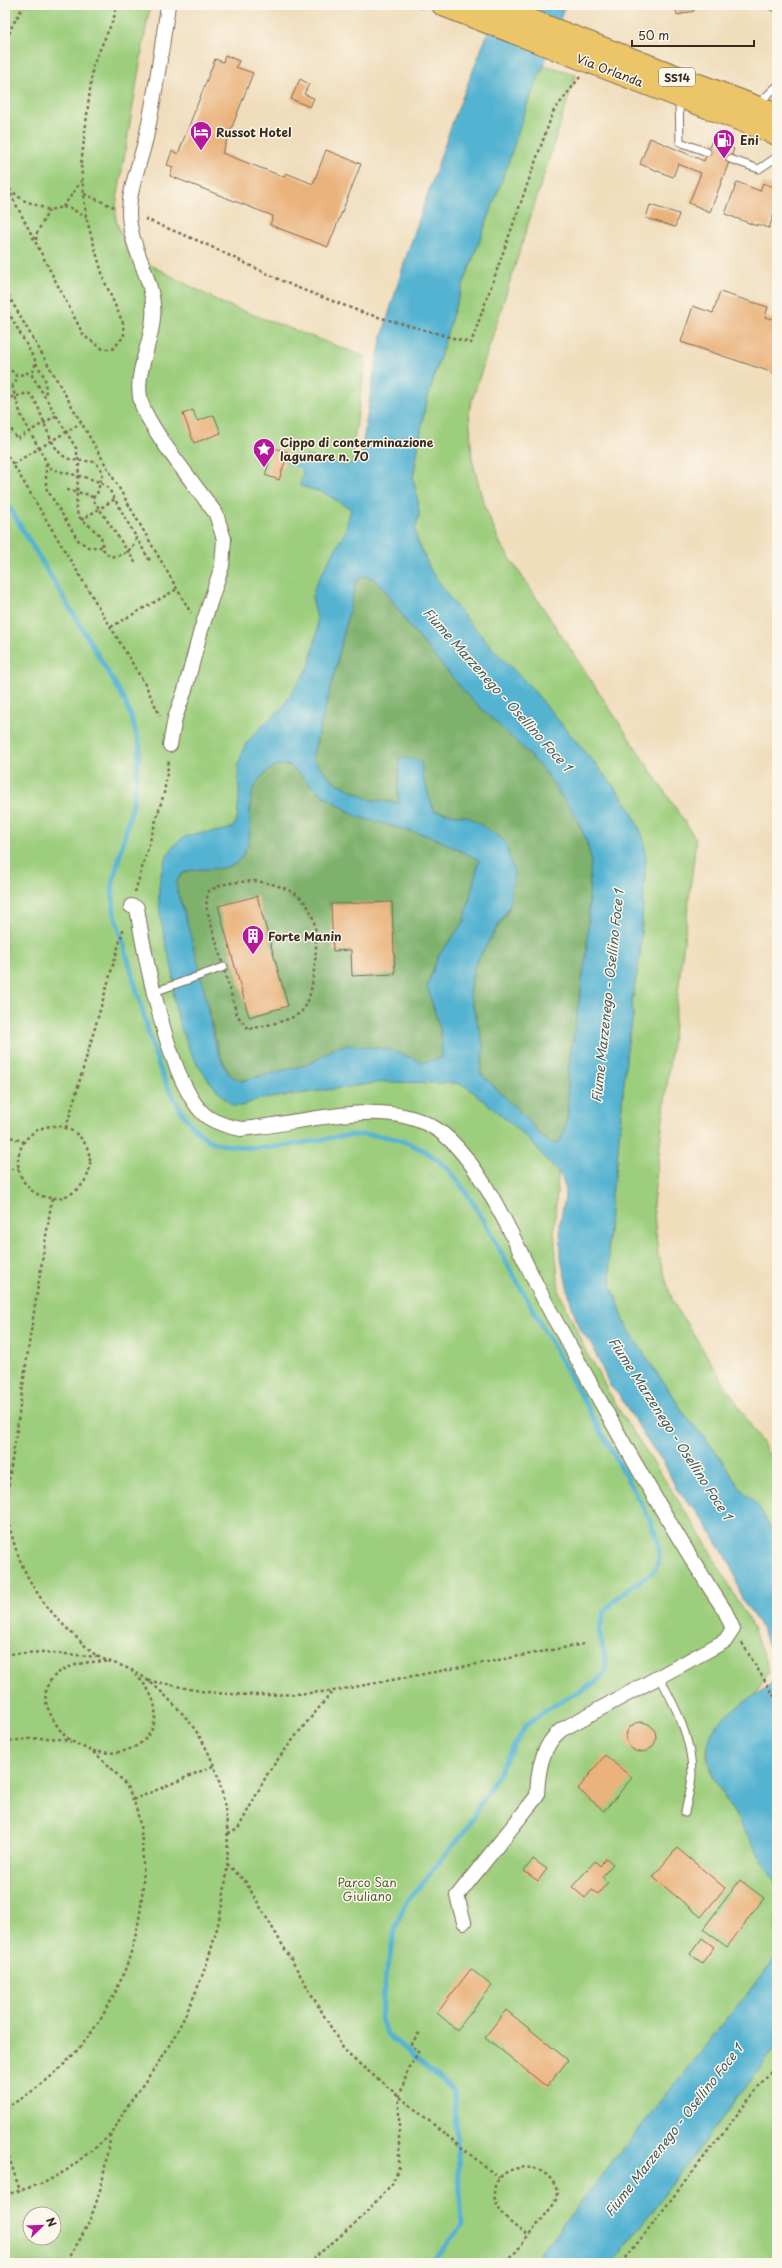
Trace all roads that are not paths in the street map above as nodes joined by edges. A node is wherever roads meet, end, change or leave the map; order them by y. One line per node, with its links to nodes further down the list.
1 (168, 5): 13 (street)
2 (444, 5): 4 (main road, Via Orlanda / SS14)
3 (490, 5): 4 (main road, Via Orlanda / SS14)
4 (573, 47): 6 (main road, Via Orlanda / SS14); 7 (main road, Via Orlanda / SS14)
5 (777, 86): 7 (lane)
6 (679, 97): 9 (main road, Via Orlanda / SS14); 10 (lane)
7 (755, 106): 8 (main road, Via Orlanda / SS14)
8 (777, 115)
9 (777, 134)
10 (707, 152)
11 (777, 157): 12 (lane)
12 (730, 159)
13 (170, 745)
14 (131, 906): 16 (street)
15 (224, 967): 16 (lane)
16 (154, 992): 17 (street)
17 (659, 1676): 18 (lane); 19 (street)
18 (685, 1813)
19 (464, 1922)

